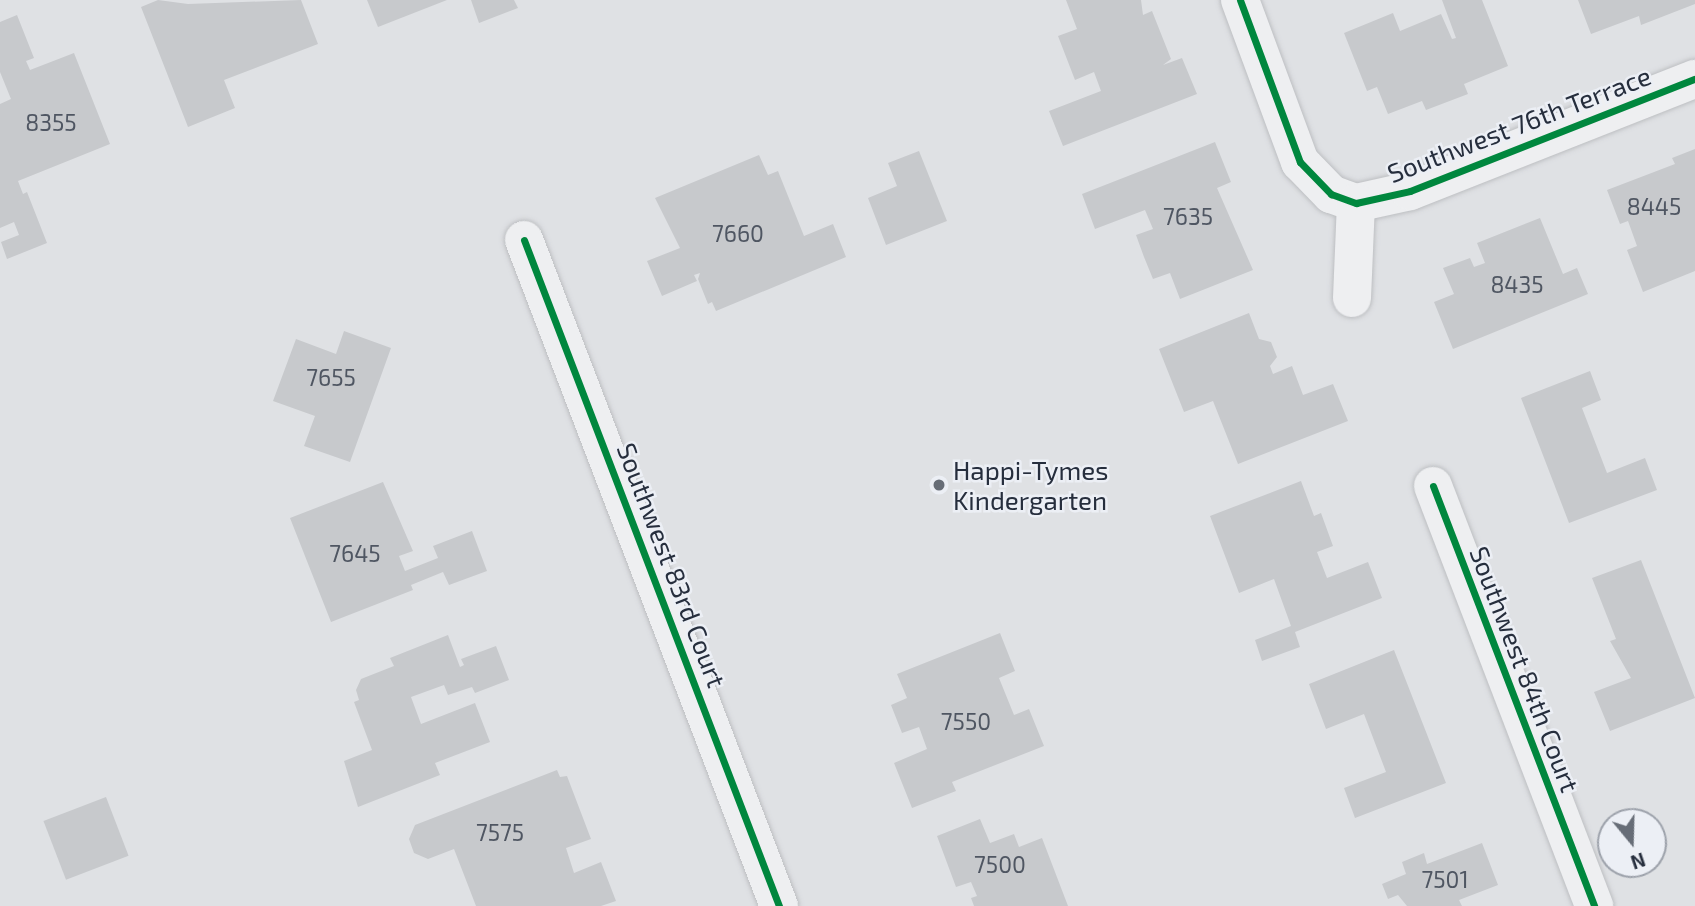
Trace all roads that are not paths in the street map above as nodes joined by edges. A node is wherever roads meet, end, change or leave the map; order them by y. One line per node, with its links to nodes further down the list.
1 (1240, 0): 3 (street)
2 (1695, 79): 3 (street, Southwest 76th Terrace)
3 (1356, 203): 5 (street)
4 (524, 240): 7 (street, Southwest 83rd Court)
5 (1352, 298)
6 (1433, 486): 8 (street, Southwest 84th Court)
7 (779, 906)
8 (1594, 906)

